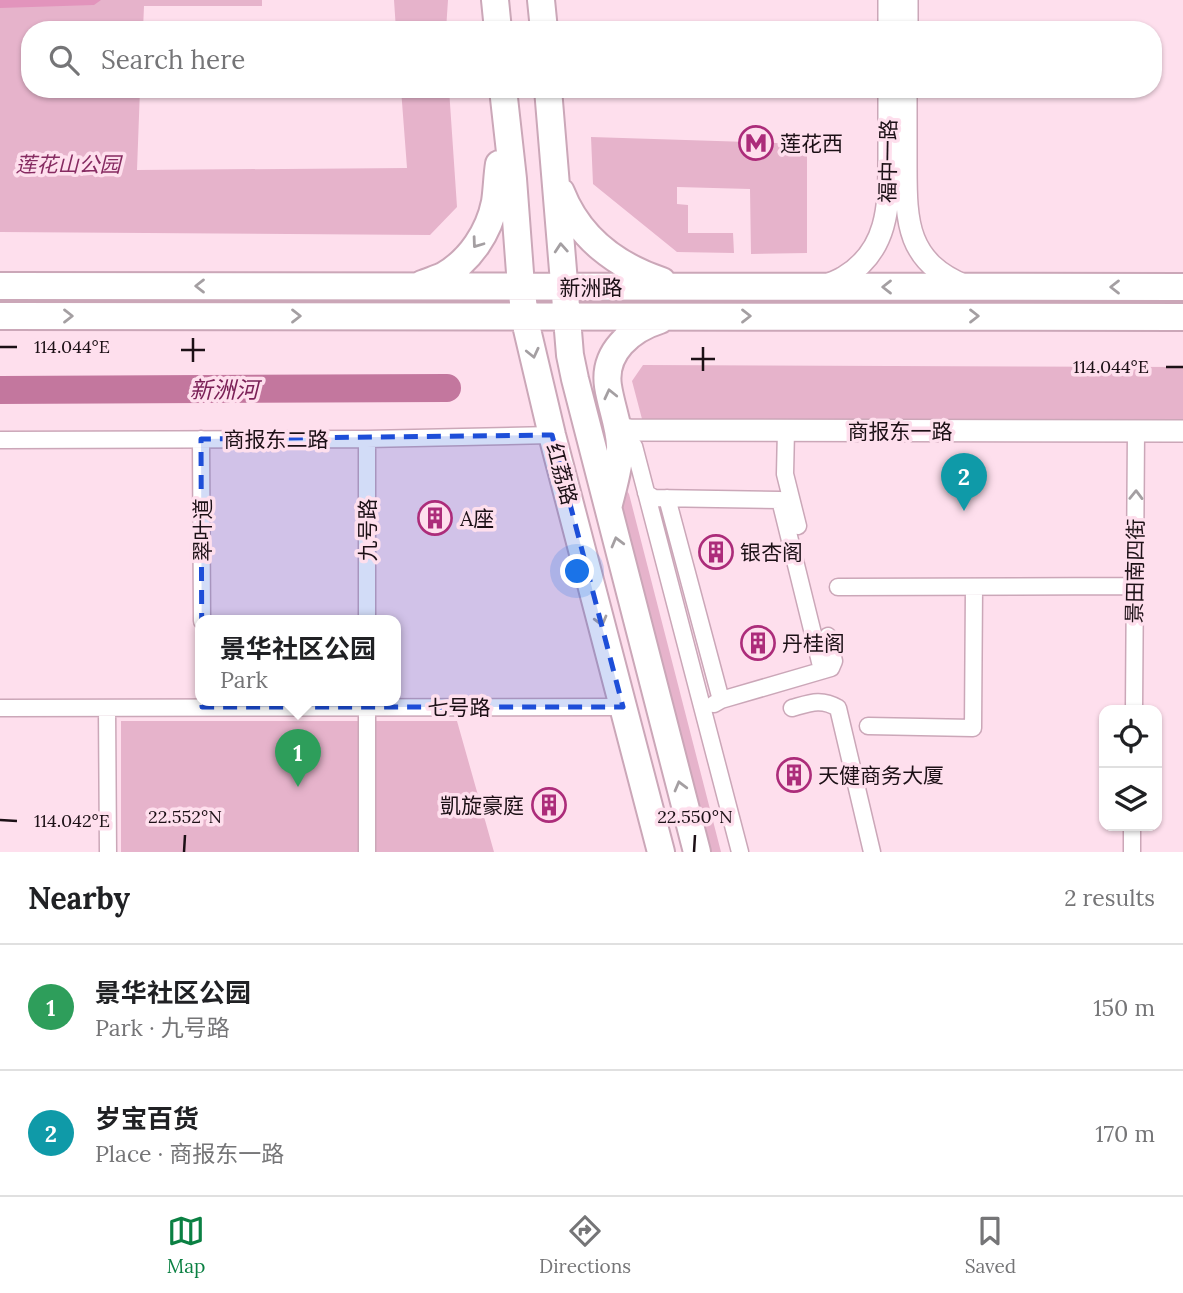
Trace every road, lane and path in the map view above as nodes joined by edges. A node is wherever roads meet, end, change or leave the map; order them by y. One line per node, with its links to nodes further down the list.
1 (495, 0): 5 (main road)
2 (541, 0): 6 (main road)
3 (889, 0): 7 (street)
4 (907, 0): 8 (street)
5 (497, 21)
6 (543, 21)
7 (889, 21)
8 (906, 21)
9 (503, 98): 15 (main road, 红荔路); 16 (main road, one-way to 16)
10 (549, 98): 13 (main road, 红荔路)
11 (889, 98): 19 (street, 福中一路)
12 (906, 98): 20 (street, 福中一路)
13 (555, 172): 17 (main road, 红荔路, one-way to 13); 18 (main road)
14 (0, 286): 16 (main road, 新洲路, one-way to 14)
15 (521, 286): 16 (main road, 新洲路); 17 (main road, 新洲路); 23 (main road, 红荔路)
16 (415, 287)
17 (564, 287): 18 (main road, 新洲路); 24 (main road, 红荔路)
18 (688, 287): 19 (main road, 新洲路)
19 (822, 287): 20 (main road, 新洲路, one-way to 19)
20 (968, 287): 21 (main road, 新洲路, one-way to 20)
21 (1183, 287)
22 (0, 316): 23 (main road, 新洲路, one-way to 23)
23 (525, 316): 24 (main road, 新洲路); 30 (main road, 红荔路, one-way to 30)
24 (566, 316): 25 (main road, 新洲路); 38 (main road, 红荔路)
25 (678, 316): 26 (main road, 新洲路, one-way to 26); 34 (main road, one-way to 25)
26 (1183, 317)
27 (783, 431): 28 (street, 商报东一路); 34 (street, 商报东一路); 37 (street); 39 (street)
28 (1136, 431): 29 (street, 商报东一路); 40 (street, 景田南四街, one-way to 28)
29 (1183, 431)
30 (552, 435): 32 (street, 商报东二路); 52 (main road, 红荔路, one-way to 52)
31 (201, 439): 32 (street, 商报东二路); 33 (street, 商报东二路); 43 (street, 翠叶道)
32 (367, 439): 44 (street, 九号路)
33 (0, 440)
34 (624, 441): 35 (street); 38 (main road)
35 (646, 493): 36 (street); 56 (street)
36 (667, 498): 37 (street); 47 (street)
37 (780, 500): 46 (street)
38 (608, 509): 62 (main road, 红荔路, one-way to 38)
39 (798, 526)
40 (1135, 586): 42 (street); 50 (street, 景田南四街)
41 (838, 587): 42 (street)
42 (974, 587): 57 (street)
43 (202, 615)
44 (367, 615)
45 (828, 636): 46 (street)
46 (822, 670): 47 (street)
47 (721, 700): 56 (street)
48 (195, 704): 54 (street, 七号路)
49 (401, 704): 52 (street, 七号路)
50 (1134, 705)
51 (367, 706): 60 (street)
52 (623, 707): 61 (main road, 红荔路)
53 (0, 708): 54 (street, 七号路)
54 (107, 708): 59 (street)
55 (792, 708): 64 (street)
56 (704, 717): 63 (street)
57 (868, 726)
58 (1132, 831): 65 (street)
59 (108, 852)
60 (368, 852)
61 (662, 852)
62 (697, 852)
63 (740, 852)
64 (872, 852)
65 (1132, 852)

